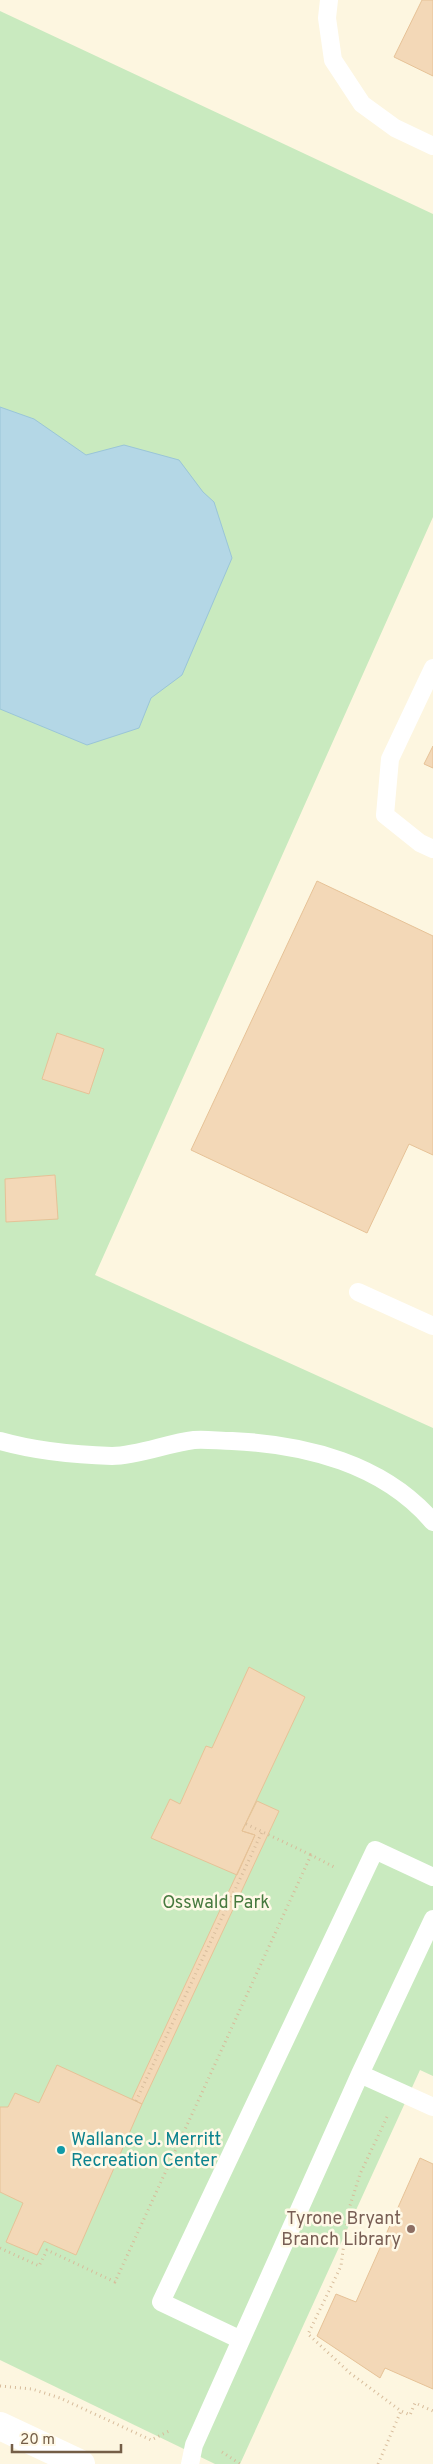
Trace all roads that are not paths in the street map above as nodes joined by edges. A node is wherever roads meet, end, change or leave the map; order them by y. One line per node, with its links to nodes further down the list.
1 (329, 0): 2 (lane)
2 (433, 146)
3 (433, 668): 4 (lane)
4 (433, 849)
5 (358, 1292): 6 (lane)
6 (433, 1326)
7 (0, 1441): 8 (lane)
8 (433, 1522)
9 (433, 1877): 13 (lane)
10 (433, 1919): 11 (lane)
11 (360, 2074): 12 (lane); 13 (lane)
12 (433, 2107)
13 (241, 2340): 16 (lane)
14 (0, 2426): 15 (street)
15 (81, 2464)
16 (190, 2464)

